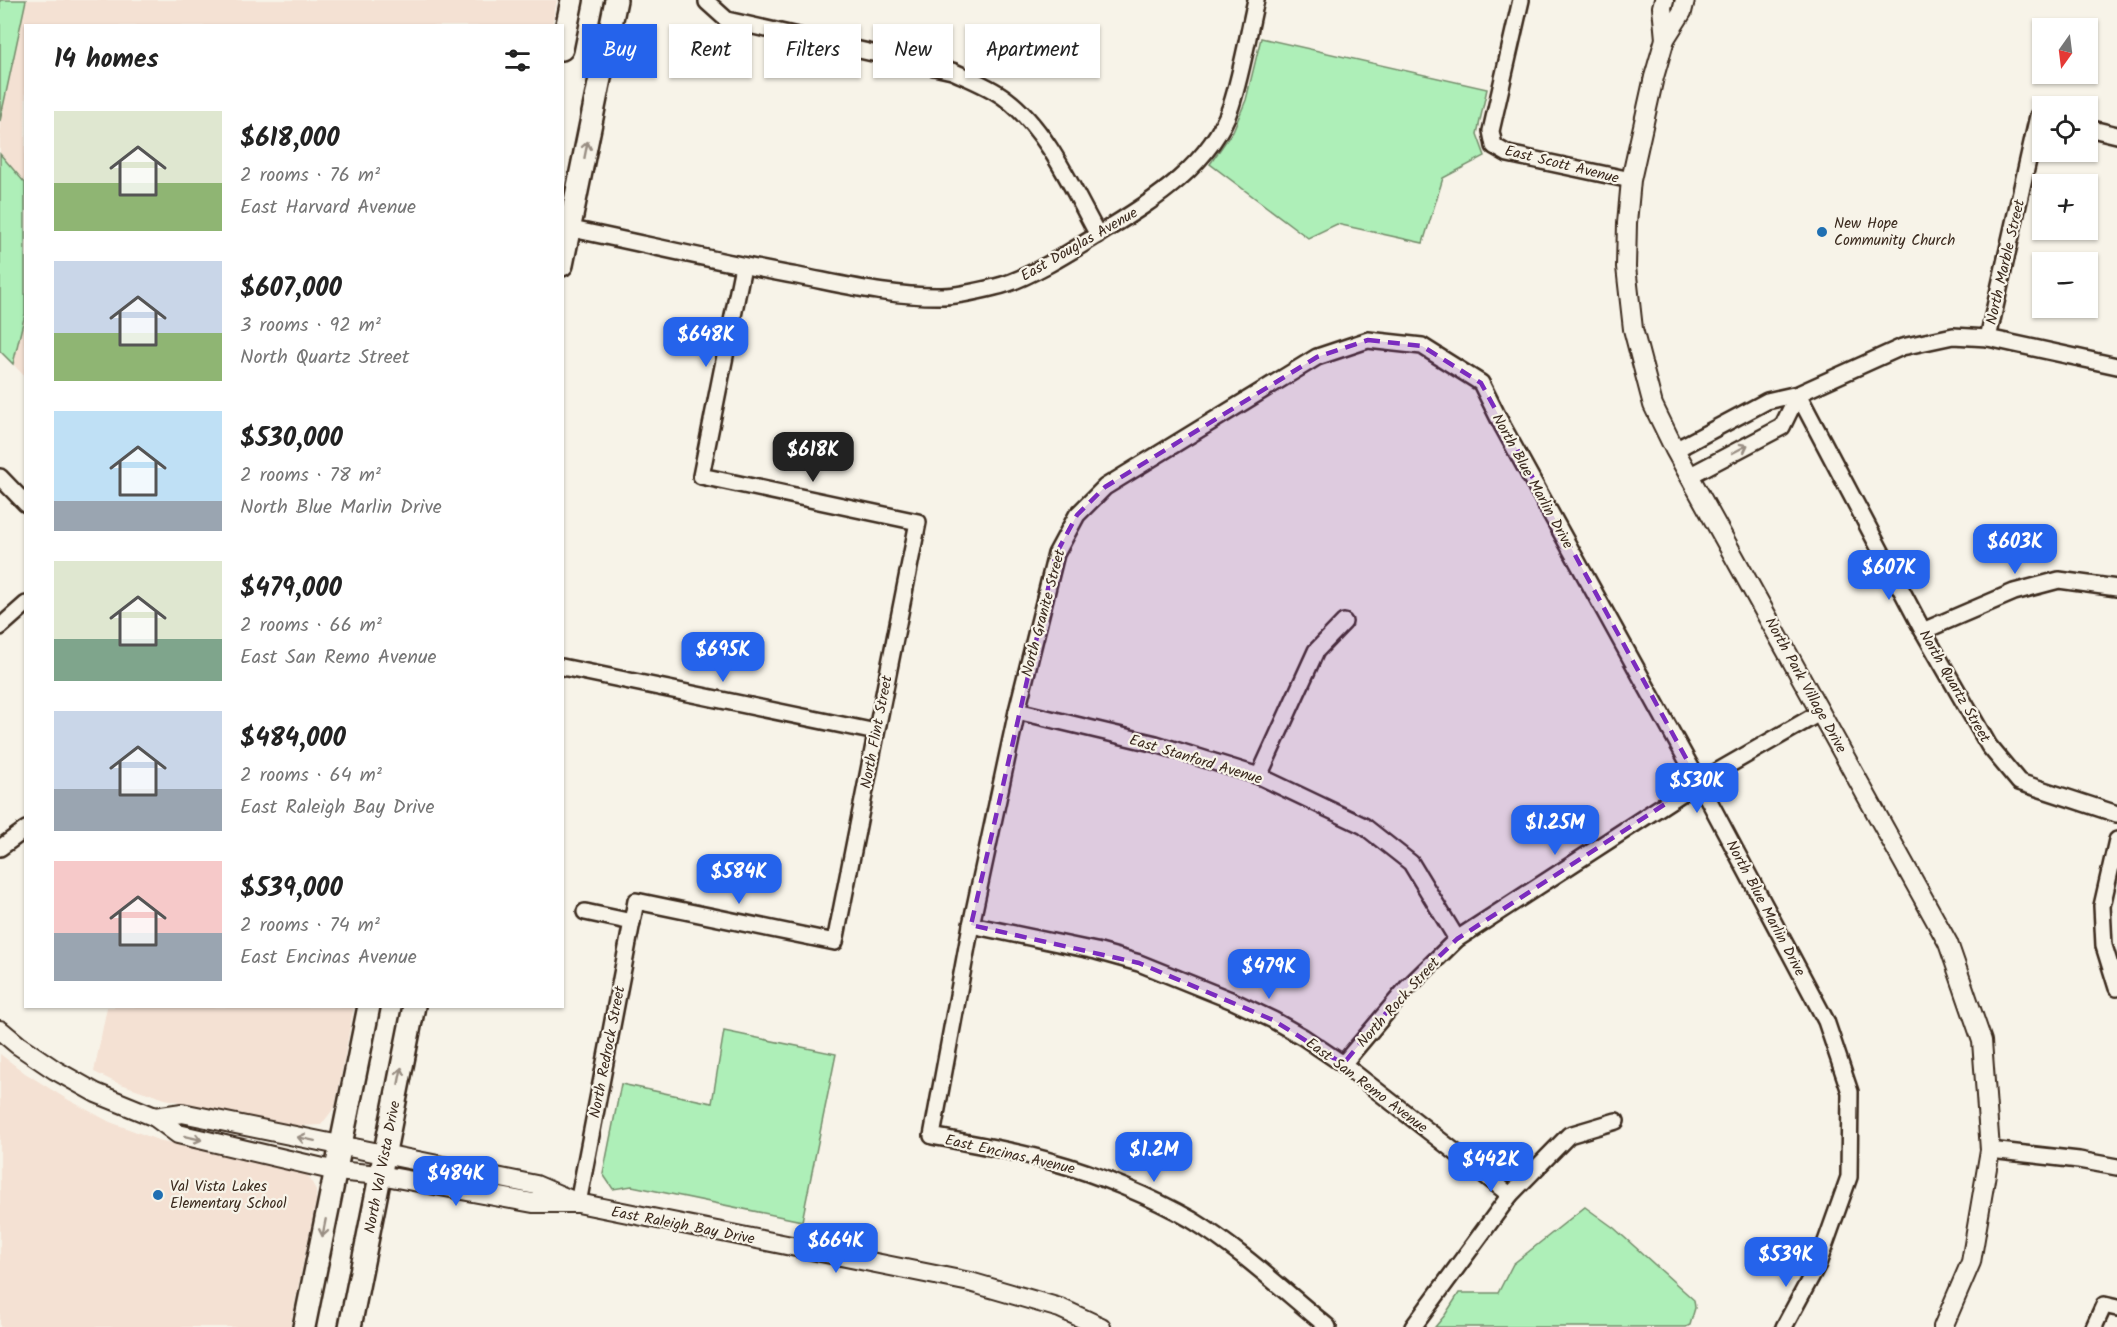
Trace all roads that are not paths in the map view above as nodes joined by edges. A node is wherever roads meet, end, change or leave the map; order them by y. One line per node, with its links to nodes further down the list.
1 (572, 0): 8 (main road)
2 (616, 0): 14 (main road, one-way to 2)
3 (1256, 0): 15 (street, East Douglas Avenue)
4 (1521, 0): 13 (street, East Scott Avenue)
5 (1664, 0): 9 (street, North Park Village Drive)
6 (1685, 0): 9 (street, North Park Village Drive)
7 (707, 1): 15 (street)
8 (564, 39)
9 (1665, 39): 13 (street, North Park Village Drive)
10 (2098, 130): 11 (street)
11 (2117, 135)
12 (2032, 155): 18 (street, North Marble Street)
13 (1631, 180): 22 (street, North Park Village Drive)
14 (566, 227): 16 (main road); 17 (street, East Douglas Avenue)
15 (1098, 235): 17 (street, East Douglas Avenue)
16 (564, 246)
17 (742, 266): 34 (street, North Flint Street)
18 (1988, 338): 19 (street); 21 (street)
19 (2117, 366)
20 (1481, 383): 32 (street, North Granite Street); 36 (street, North Blue Marlin Drive)
21 (1798, 394): 22 (street); 23 (street, one-way to 21); 30 (street, North Quartz Street)
22 (1674, 450): 23 (street, North Park Village Drive)
23 (1689, 476): 33 (street, North Park Village Drive)
24 (0, 477): 25 (street)
25 (24, 502)
26 (2117, 588): 30 (street)
27 (24, 606): 29 (street)
28 (1344, 622): 35 (street)
29 (0, 627)
30 (1923, 630): 37 (street, North Quartz Street)
31 (564, 667): 34 (street)
32 (1017, 711): 35 (street, East Stanford Avenue); 44 (street, North Granite Street)
33 (1821, 712): 36 (street, North Rock Street); 55 (street, North Park Village Drive)
34 (876, 732): 41 (street, North Flint Street)
35 (1259, 776): 45 (street, East Stanford Avenue)
36 (1698, 782): 45 (street, North Rock Street); 67 (street, North Blue Marlin Drive)
37 (2117, 814)
38 (24, 830): 40 (street)
39 (2117, 840): 46 (street)
40 (0, 848)
41 (636, 901): 43 (street, North Redrock Street)
42 (585, 912): 43 (street)
43 (632, 922): 60 (street, North Redrock Street)
44 (971, 925): 50 (street, East San Remo Avenue); 53 (street, North Granite Street)
45 (1457, 939): 50 (street, North Rock Street)
46 (2117, 988)
47 (369, 1008): 54 (main road)
48 (414, 1008): 56 (main road, North Val Vista Drive, one-way to 48)
49 (0, 1030): 51 (street, East Raleigh Bay Drive)
50 (1343, 1064): 59 (street, East San Remo Avenue)
51 (155, 1117): 54 (street, East Raleigh Bay Drive, one-way to 51); 58 (street, East Raleigh Bay Drive, one-way to 58)
52 (1616, 1121): 59 (street)
53 (932, 1136): 65 (street, East Encinas Avenue)
54 (340, 1146): 56 (street, East Raleigh Bay Drive); 58 (main road)
55 (1990, 1150): 57 (street); 68 (street, North Park Village Drive)
56 (382, 1165): 58 (street, East Raleigh Bay Drive); 60 (street, East Raleigh Bay Drive); 63 (main road, North Val Vista Drive)
57 (2117, 1167)
58 (336, 1171): 62 (main road, one-way to 62)
59 (1510, 1195): 66 (street)
60 (578, 1203): 64 (street, East Raleigh Bay Drive)
61 (2110, 1307): 69 (street)
62 (304, 1327)
63 (350, 1327)
64 (1101, 1327)
65 (1328, 1327)
66 (1413, 1327)
67 (1784, 1327)
68 (1943, 1327)
69 (2094, 1327)

